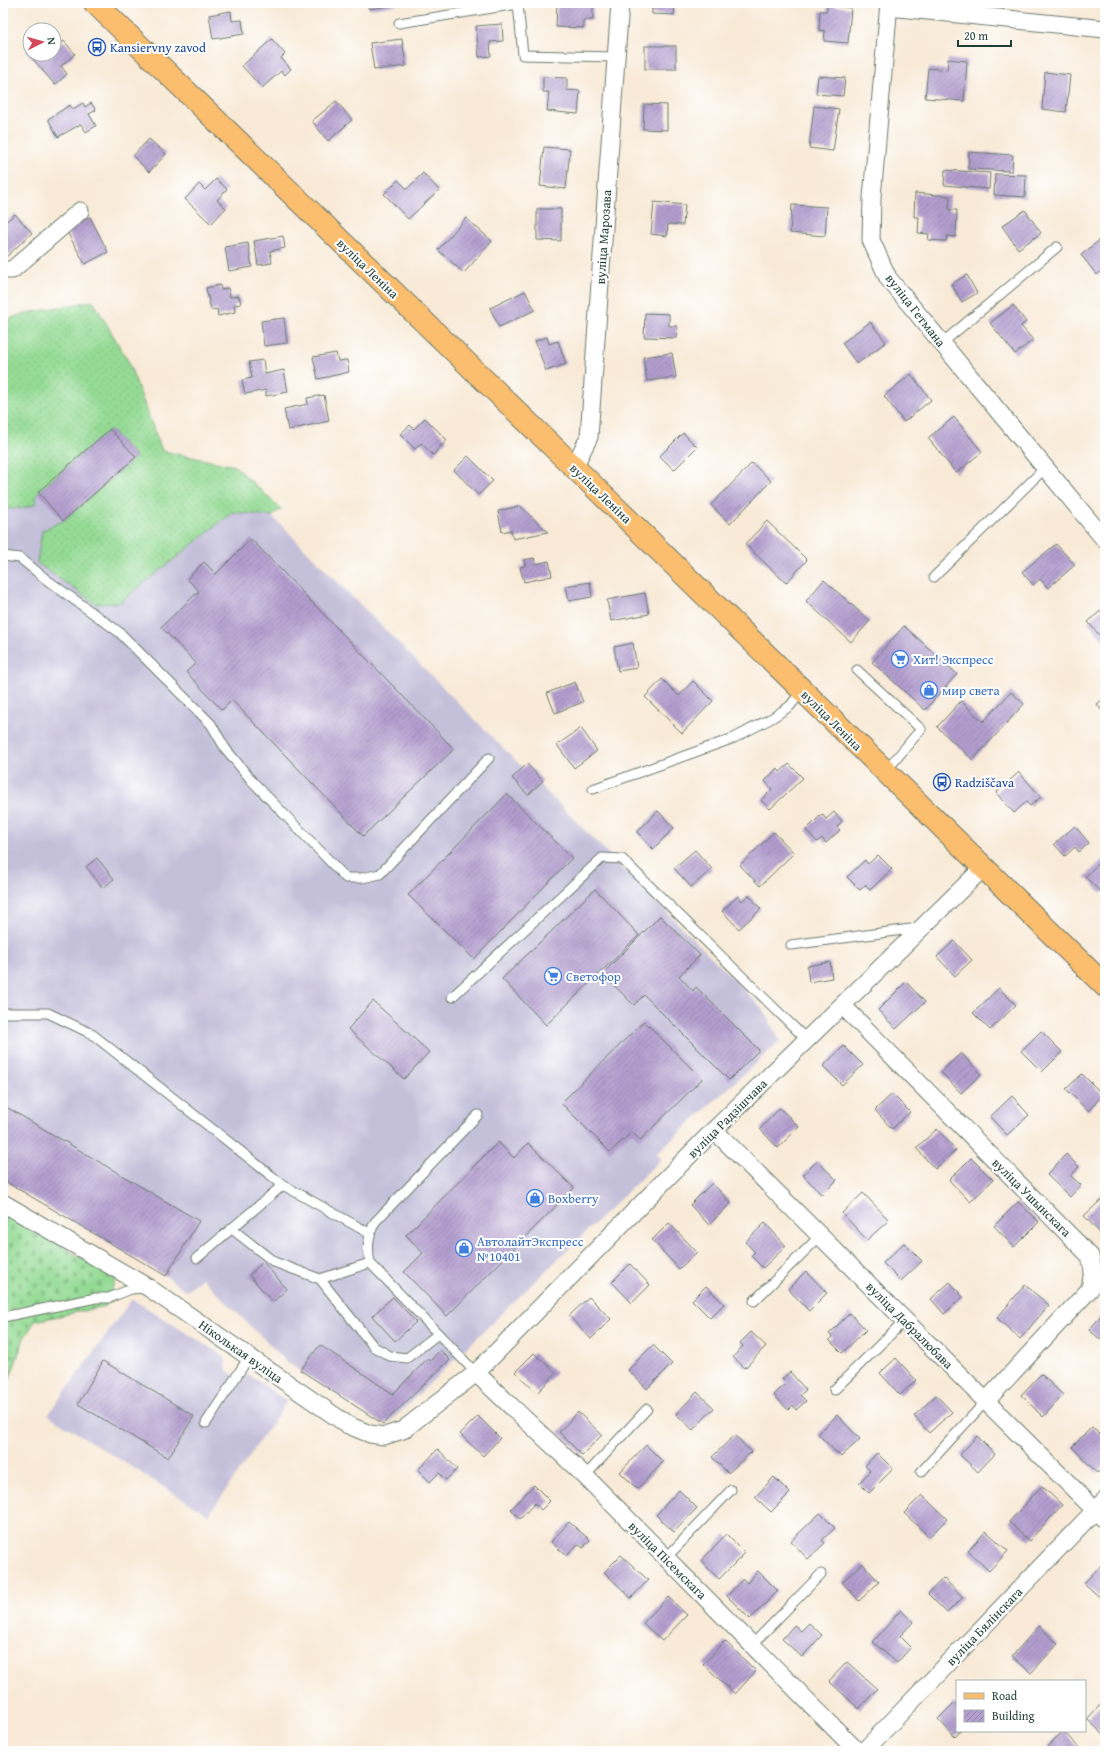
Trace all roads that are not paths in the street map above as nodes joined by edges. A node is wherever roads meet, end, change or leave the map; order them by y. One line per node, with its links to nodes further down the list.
1 (95, 3): 11 (main road, вуліца Леніна)
2 (620, 3): 6 (street, вуліца Марозава)
3 (889, 5): 5 (street); 10 (street, вуліца Гетмана)
4 (399, 23): 6 (lane)
5 (1105, 29)
6 (616, 57): 11 (street, вуліца Марозава)
7 (80, 211): 9 (street)
8 (1057, 247): 10 (lane)
9 (3, 270)
10 (942, 343): 12 (street, вуліца Гетмана)
11 (574, 467): 17 (main road, вуліца Леніна)
12 (1045, 468): 13 (street, вуліца Гетмана); 15 (lane)
13 (1105, 540)
14 (3, 556): 18 (lane)
15 (934, 577)
16 (857, 670): 19 (lane)
17 (802, 691): 19 (main road, вуліца Леніна); 20 (lane)
18 (490, 758)
19 (885, 772): 21 (main road, вуліца Леніна)
20 (592, 789)
21 (983, 868): 22 (street, вуліца Радзішчава); 24 (main road, вуліца Леніна)
22 (922, 928): 23 (lane); 26 (street, вуліца Радзішчава)
23 (791, 945)
24 (1105, 986)
25 (452, 996): 28 (lane)
26 (843, 1006): 28 (street, вуліца Радзішчава); 47 (street, вуліца Ушынскага)
27 (3, 1013): 31 (lane)
28 (807, 1040): 30 (street, вуліца Радзішчава)
29 (478, 1115): 34 (lane)
30 (714, 1130): 35 (street, вуліца Дабралюбава); 45 (street, вуліца Радзішчава)
31 (283, 1185): 33 (lane); 34 (lane)
32 (3, 1203): 39 (street, Ніколькая вуліца)
33 (232, 1229): 36 (lane); 38 (lane)
34 (369, 1233): 37 (lane)
35 (820, 1235): 40 (lane); 42 (street, вуліца Дабралюбава)
36 (197, 1258)
37 (370, 1262): 38 (lane); 43 (lane)
38 (320, 1279): 43 (lane)
39 (149, 1288): 41 (lane); 44 (street, Ніколькая вуліца)
40 (754, 1301)
41 (3, 1317)
42 (905, 1320): 46 (lane); 47 (street, вуліца Дабралюбава)
43 (438, 1334): 45 (lane)
44 (249, 1357): 45 (street, Ніколькая вуліца); 49 (lane)
45 (476, 1373): 51 (street, вуліца Пісемскага)
46 (834, 1390)
47 (986, 1401): 50 (lane); 53 (street, вуліца Дабралюбава)
48 (647, 1409): 51 (lane)
49 (206, 1423)
50 (921, 1472)
51 (585, 1476): 54 (street, вуліца Пісемскага)
52 (731, 1490): 54 (lane)
53 (1102, 1510): 58 (street, вуліца Бялінскага)
54 (666, 1558): 56 (street, вуліца Пісемскага)
55 (821, 1574): 56 (lane)
56 (752, 1645): 57 (street, вуліца Пісемскага)
57 (857, 1751)
58 (864, 1751)

